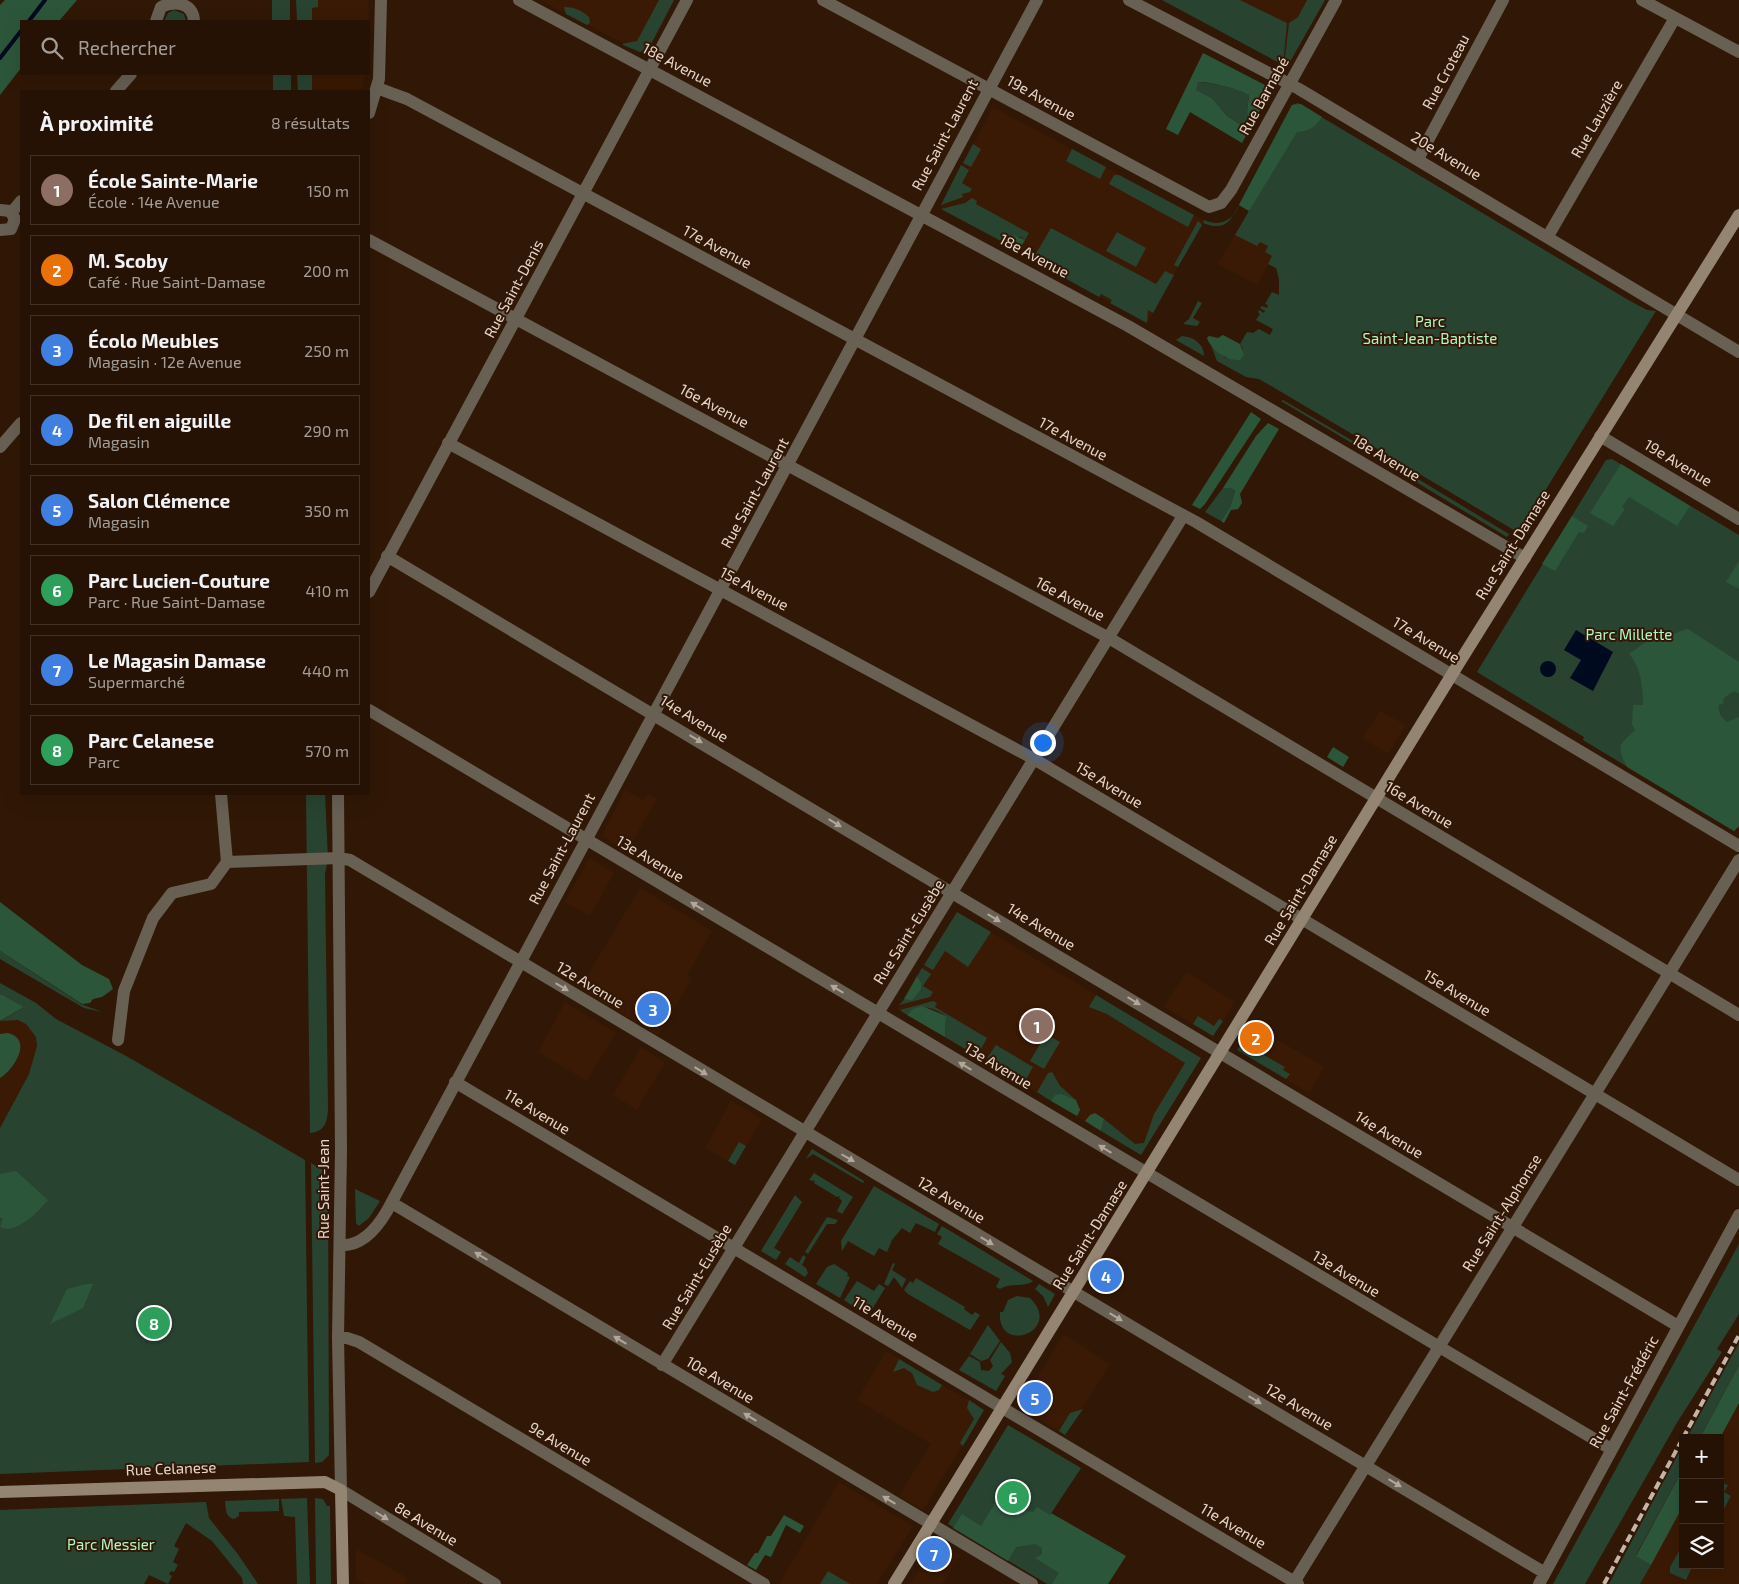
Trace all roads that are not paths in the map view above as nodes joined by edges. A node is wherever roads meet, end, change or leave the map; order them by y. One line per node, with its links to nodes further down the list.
1 (381, 0): 17 (street)
2 (519, 0): 14 (street, 18e Avenue)
3 (687, 0): 14 (street, Rue Saint-Denis)
4 (822, 0): 18 (street, 19e Avenue)
5 (1037, 0): 18 (street, Rue Saint-Laurent)
6 (1129, 0): 16 (street, 20e Avenue)
7 (1336, 0): 16 (street, Rue Barnabé)
8 (1503, 0): 21 (street, Rue Croteau)
9 (1642, 0): 10 (street)
10 (1674, 18): 13 (street); 30 (street, Rue Lauzière)
11 (156, 20): 12 (street)
12 (194, 20)
13 (1739, 52)
14 (651, 69): 22 (street, Rue Saint-Denis); 26 (street, 18e Avenue)
15 (130, 75): 19 (street)
16 (1289, 84): 21 (street, 20e Avenue); 24 (street, Rue Barnabé)
17 (378, 88): 20 (street); 22 (street, 17e Avenue)
18 (989, 88): 24 (street, 19e Avenue); 26 (street, Rue Saint-Laurent)
19 (117, 90)
20 (370, 110)
21 (1418, 159): 30 (street, 20e Avenue)
22 (584, 194): 33 (street, Rue Saint-Denis); 34 (street, 17e Avenue)
23 (20, 202): 25 (street)
24 (1218, 205)
25 (6, 211): 28 (street)
26 (920, 214): 34 (street, Rue Saint-Laurent); 44 (street, 18e Avenue)
27 (1739, 215): 32 (street, Rue Saint-Damase)
28 (18, 228): 29 (street)
29 (0, 230)
30 (1548, 236): 32 (street, 20e Avenue)
31 (370, 241): 33 (street, 16e Avenue)
32 (1676, 314): 35 (street, 20e Avenue); 37 (street, Rue Saint-Damase)
33 (516, 319): 38 (street, Rue Saint-Denis); 40 (street, 16e Avenue)
34 (854, 339): 40 (street, Rue Saint-Laurent); 41 (street, 17e Avenue)
35 (1739, 352)
36 (20, 424): 39 (street)
37 (1600, 436): 42 (street, 19e Avenue); 44 (street, Rue Saint-Damase)
38 (448, 444): 43 (street, Rue Saint-Denis); 46 (street, 15e Avenue)
39 (0, 447)
40 (789, 465): 46 (street, Rue Saint-Laurent); 47 (street, 16e Avenue)
41 (1183, 516): 47 (street, Rue Saint-Eusèbe); 48 (street, 17e Avenue)
42 (1739, 519)
43 (387, 556): 45 (street, Rue Saint-Denis); 50 (street, 14e Avenue)
44 (1524, 558): 48 (street, Rue Saint-Damase)
45 (370, 590)
46 (720, 590): 50 (street, Rue Saint-Laurent); 51 (street, 15e Avenue)
47 (1109, 638): 51 (street, Rue Saint-Eusèbe); 54 (street, 16e Avenue)
48 (1452, 675): 54 (street, Rue Saint-Damase); 56 (street, 17e Avenue)
49 (370, 711): 55 (street, 13e Avenue)
50 (654, 714): 55 (street, Rue Saint-Laurent); 60 (street, 14e Avenue, one-way to 60)
51 (1034, 759): 60 (street, Rue Saint-Eusèbe); 61 (street, 15e Avenue)
52 (221, 795): 59 (street)
53 (338, 795): 57 (street, Rue Saint-Jean)
54 (1376, 798): 61 (street, Rue Saint-Damase); 63 (street, 16e Avenue)
55 (586, 839): 62 (street, Rue Saint-Laurent); 64 (street, 13e Avenue, one-way to 55)
56 (1739, 846)
57 (339, 858): 59 (street); 62 (street, 12e Avenue); 76 (street, Rue Saint-Jean)
58 (1739, 860): 63 (street, Rue Saint-Alphonse)
59 (227, 862): 66 (street)
60 (953, 893): 64 (street, Rue Saint-Eusèbe); 67 (street, 14e Avenue, one-way to 67)
61 (1302, 919): 67 (street, Rue Saint-Damase); 69 (street, 15e Avenue)
62 (520, 963): 68 (street, Rue Saint-Laurent); 70 (street, 12e Avenue, one-way to 70)
63 (1669, 974): 65 (street, 16e Avenue); 69 (street, Rue Saint-Alphonse)
64 (878, 1014): 70 (street, Rue Saint-Eusèbe); 71 (street, 13e Avenue, one-way to 64)
65 (1739, 1015)
66 (118, 1040)
67 (1220, 1053): 71 (street, Rue Saint-Damase); 75 (street, 14e Avenue)
68 (455, 1082): 73 (street, Rue Saint-Laurent); 77 (street, 11e Avenue)
69 (1595, 1094): 72 (street, 15e Avenue); 75 (street, Rue Saint-Alphonse)
70 (806, 1133): 77 (street, Rue Saint-Eusèbe); 78 (street, 12e Avenue, one-way to 78)
71 (1147, 1174): 78 (street, Rue Saint-Damase); 81 (street, 13e Avenue)
72 (1739, 1180)
73 (392, 1203): 76 (street, Rue Saint-Laurent); 82 (street, 10e Avenue, one-way to 73)
74 (1739, 1215): 79 (street, Rue Saint-Frédéric)
75 (1512, 1228): 79 (street, 14e Avenue); 81 (street, Rue Saint-Alphonse)
76 (340, 1246): 80 (street, Rue Saint-Jean)
77 (733, 1248): 82 (street, Rue Saint-Eusèbe); 83 (street, 11e Avenue)
78 (1074, 1292): 83 (street, Rue Saint-Damase); 85 (street, 12e Avenue, one-way to 85)
79 (1678, 1326): 84 (street, Rue Saint-Frédéric)
80 (338, 1338): 86 (street, Rue Saint-Jean); 93 (street, 9e Avenue)
81 (1438, 1348): 84 (street, 13e Avenue); 85 (street, Rue Saint-Alphonse)
82 (662, 1365): 88 (street, 10e Avenue, one-way to 82)
83 (1002, 1408): 88 (street, Rue Saint-Damase); 90 (street, 11e Avenue)
84 (1611, 1449): 89 (street, Rue Saint-Frédéric)
85 (1365, 1465): 89 (street, 12e Avenue, one-way to 89); 90 (street, Rue Saint-Alphonse)
86 (341, 1490): 87 (street, Rue Celanese); 91 (street, Rue Saint-Jean); 92 (street, 8e Avenue, one-way to 92)
87 (0, 1492)
88 (931, 1524): 94 (street, Rue Saint-Damase); 95 (street, 10e Avenue)
89 (1542, 1579)
90 (1295, 1583)
91 (343, 1584)
92 (495, 1584)
93 (764, 1584)
94 (894, 1584)
95 (1032, 1584)

